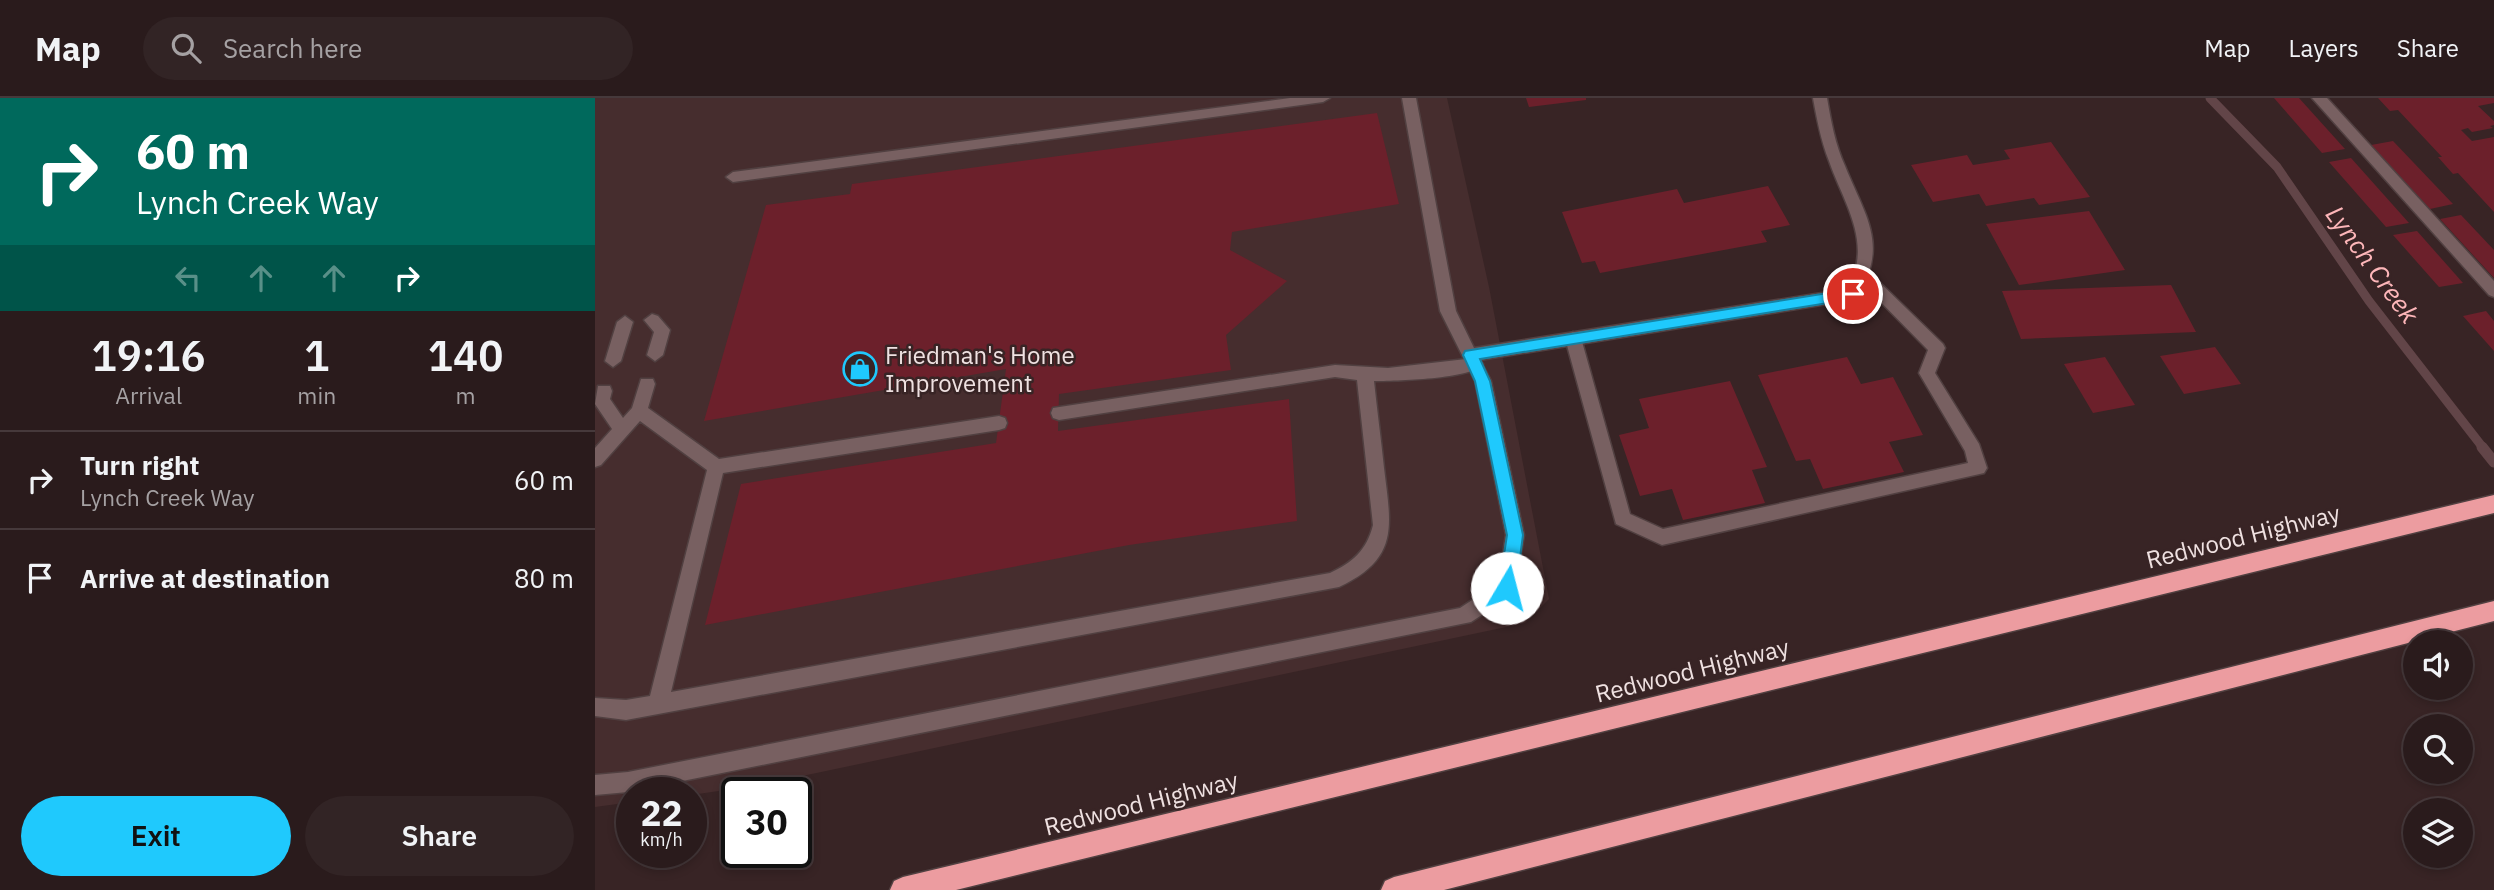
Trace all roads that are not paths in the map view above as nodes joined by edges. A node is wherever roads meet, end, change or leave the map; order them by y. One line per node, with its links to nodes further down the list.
1 (1323, 98): 5 (street)
2 (1409, 98): 12 (street)
3 (1820, 98): 6 (street)
4 (2319, 98): 7 (street)
5 (733, 177)
6 (1865, 277): 10 (street); 10 (street)
7 (2494, 291)
8 (652, 320): 11 (street)
9 (625, 321): 13 (street)
10 (1573, 338): 12 (street)
11 (655, 355)
12 (1473, 359): 14 (street); 27 (street)
13 (613, 361)
14 (1365, 376): 18 (street); 25 (street)
15 (647, 384): 17 (street)
16 (604, 391): 20 (street)
17 (639, 411): 20 (street); 22 (street)
18 (1059, 413)
19 (999, 423): 22 (street)
20 (622, 430): 21 (street)
21 (595, 460)
22 (716, 467): 25 (street)
23 (2494, 505): 28 (highway, Redwood Highway)
24 (2494, 611): 29 (highway)
25 (658, 704): 26 (street)
26 (595, 707)
27 (595, 785)
28 (903, 890)
29 (1394, 890)

